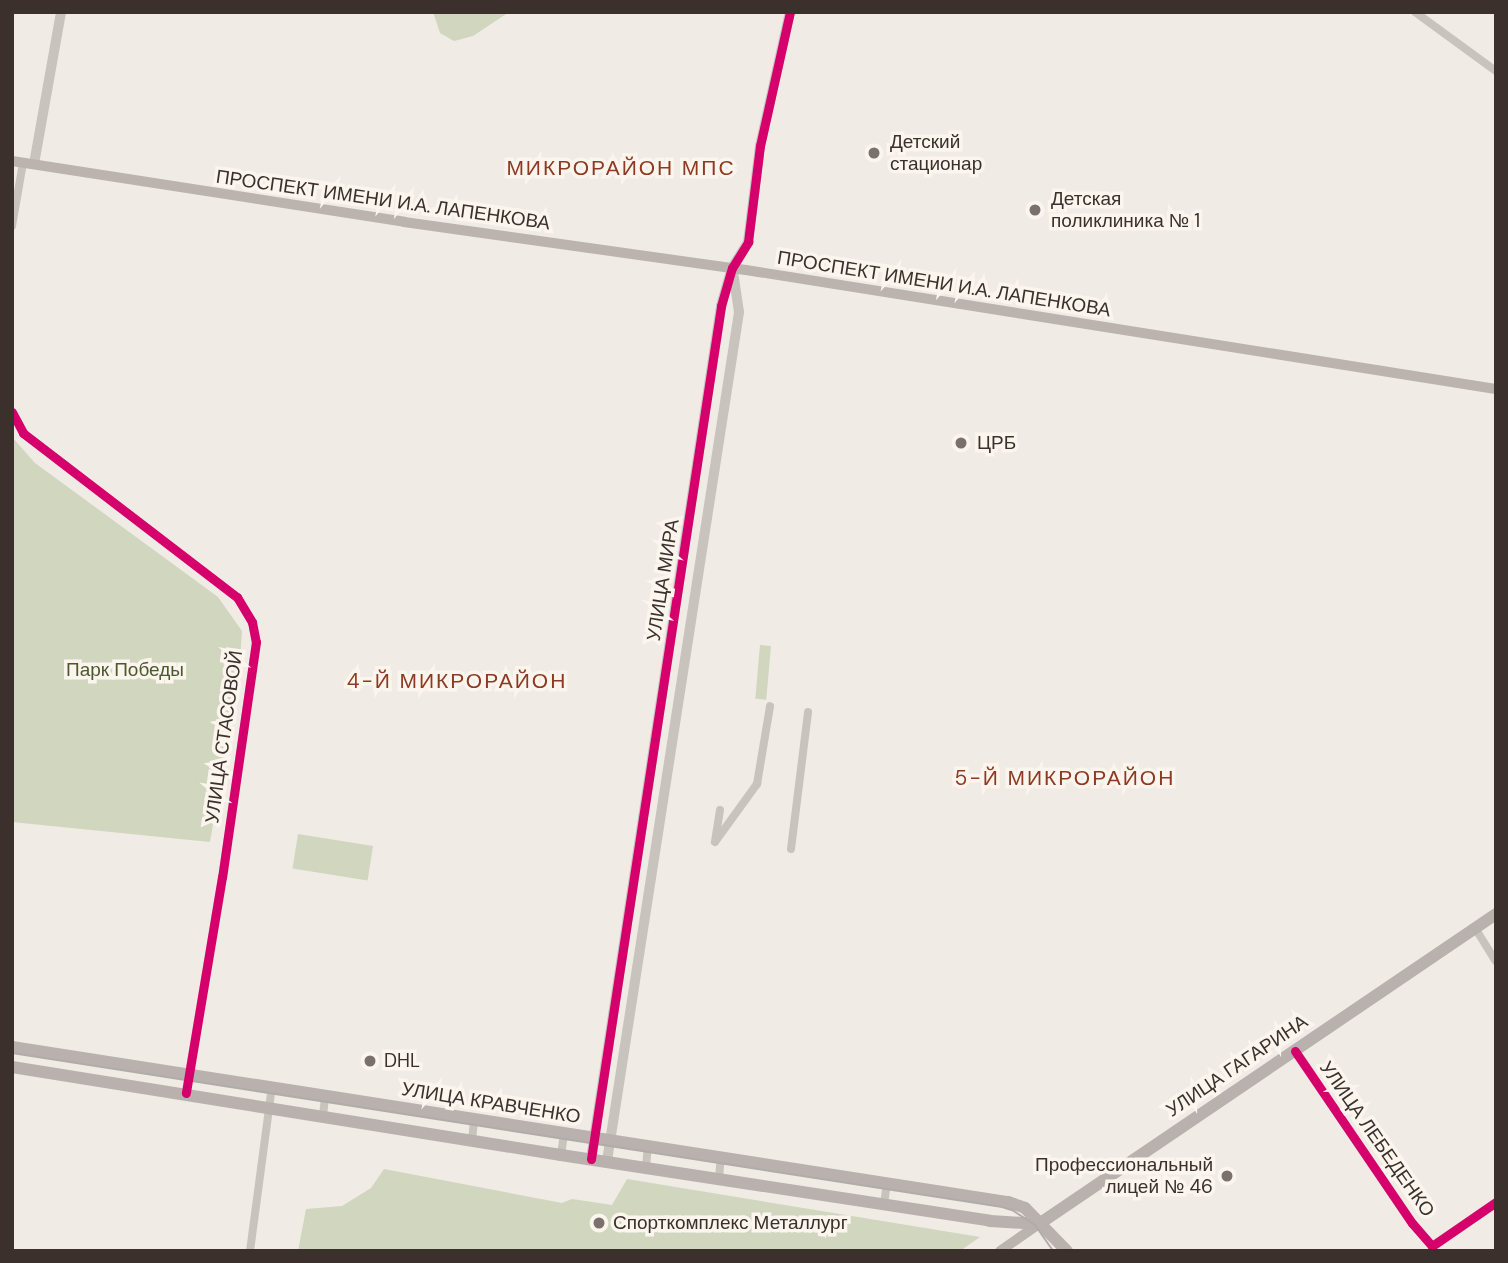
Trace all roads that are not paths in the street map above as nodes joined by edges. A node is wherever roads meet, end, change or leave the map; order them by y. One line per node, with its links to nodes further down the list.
1 (61, 12): 5 (street)
2 (790, 12): 7 (street, УЛИЦА МИРА)
3 (1415, 12): 4 (street)
4 (1496, 71)
5 (23, 163): 6 (street); 7 (main road, ПРОСПЕКТ ИМЕНИ И.А. ЛАПЕНКОВА)
6 (12, 226)
7 (732, 268): 8 (main road, ПРОСПЕКТ ИМЕНИ И.А. ЛАПЕНКОВА); 10 (street, УЛИЦА МИРА); 11 (street, УЛИЦА МИРА)
8 (1496, 389)
9 (12, 412): 24 (street, УЛИЦА СТАСОВОЙ)
10 (693, 499): 11 (street); 12 (street, УЛИЦА МИРА)
11 (709, 501): 13 (street, УЛИЦА МИРА)
12 (663, 695): 13 (street); 32 (street, УЛИЦА МИРА)
13 (678, 695): 34 (street, УЛИЦА МИРА)
14 (770, 706): 16 (street)
15 (808, 712): 17 (street)
16 (720, 810)
17 (790, 849)
18 (1496, 914): 19 (main road, УЛИЦА ГАГАРИНА)
19 (1475, 928): 20 (street); 22 (main road, УЛИЦА ГАГАРИНА)
20 (1496, 961)
21 (12, 1047): 24 (main road, УЛИЦА КРАВЧЕНКО)
22 (1295, 1051): 44 (street, УЛИЦА ЛЕБЕДЕНКО); 47 (main road, УЛИЦА ГАГАРИНА)
23 (12, 1067): 26 (main road, УЛИЦА КРАВЧЕНКО)
24 (190, 1074): 25 (main road, УЛИЦА КРАВЧЕНКО); 26 (street, УЛИЦА СТАСОВОЙ)
25 (272, 1087): 27 (main road, УЛИЦА КРАВЧЕНКО); 28 (street)
26 (186, 1093): 28 (main road, УЛИЦА КРАВЧЕНКО)
27 (325, 1096): 29 (street); 30 (main road, УЛИЦА КРАВЧЕНКО)
28 (269, 1106): 29 (main road, УЛИЦА КРАВЧЕНКО); 48 (street)
29 (323, 1116): 33 (main road, УЛИЦА КРАВЧЕНКО)
30 (474, 1120): 31 (main road, УЛИЦА КРАВЧЕНКО); 33 (street)
31 (564, 1134): 32 (main road, УЛИЦА КРАВЧЕНКО); 36 (street)
32 (594, 1139): 34 (main road, УЛИЦА КРАВЧЕНКО); 38 (street, УЛИЦА МИРА)
33 (472, 1140): 36 (main road, УЛИЦА КРАВЧЕНКО)
34 (610, 1141): 35 (main road, УЛИЦА КРАВЧЕНКО); 39 (street, УЛИЦА МИРА)
35 (648, 1146): 37 (main road, УЛИЦА КРАВЧЕНКО); 40 (street)
36 (561, 1155): 38 (main road, УЛИЦА КРАВЧЕНКО)
37 (720, 1157): 41 (street); 42 (main road, УЛИЦА КРАВЧЕНКО)
38 (591, 1159): 39 (main road, УЛИЦА КРАВЧЕНКО)
39 (607, 1161): 40 (main road, УЛИЦА КРАВЧЕНКО)
40 (646, 1167): 41 (main road, УЛИЦА КРАВЧЕНКО)
41 (719, 1178): 45 (main road, УЛИЦА КРАВЧЕНКО)
42 (887, 1182): 43 (main road, УЛИЦА КРАВЧЕНКО); 45 (street)
43 (1008, 1202): 46 (street); 47 (main road, УЛИЦА КРАВЧЕНКО)
44 (1496, 1202)
45 (884, 1204): 46 (main road, УЛИЦА КРАВЧЕНКО)
46 (1004, 1222): 47 (main road, УЛИЦА КРАВЧЕНКО)
47 (1039, 1224): 49 (main road, УЛИЦА ГАГАРИНА); 50 (main road, УЛИЦА КРАВЧЕНКО)
48 (250, 1251)
49 (1000, 1251)
50 (1067, 1251)

